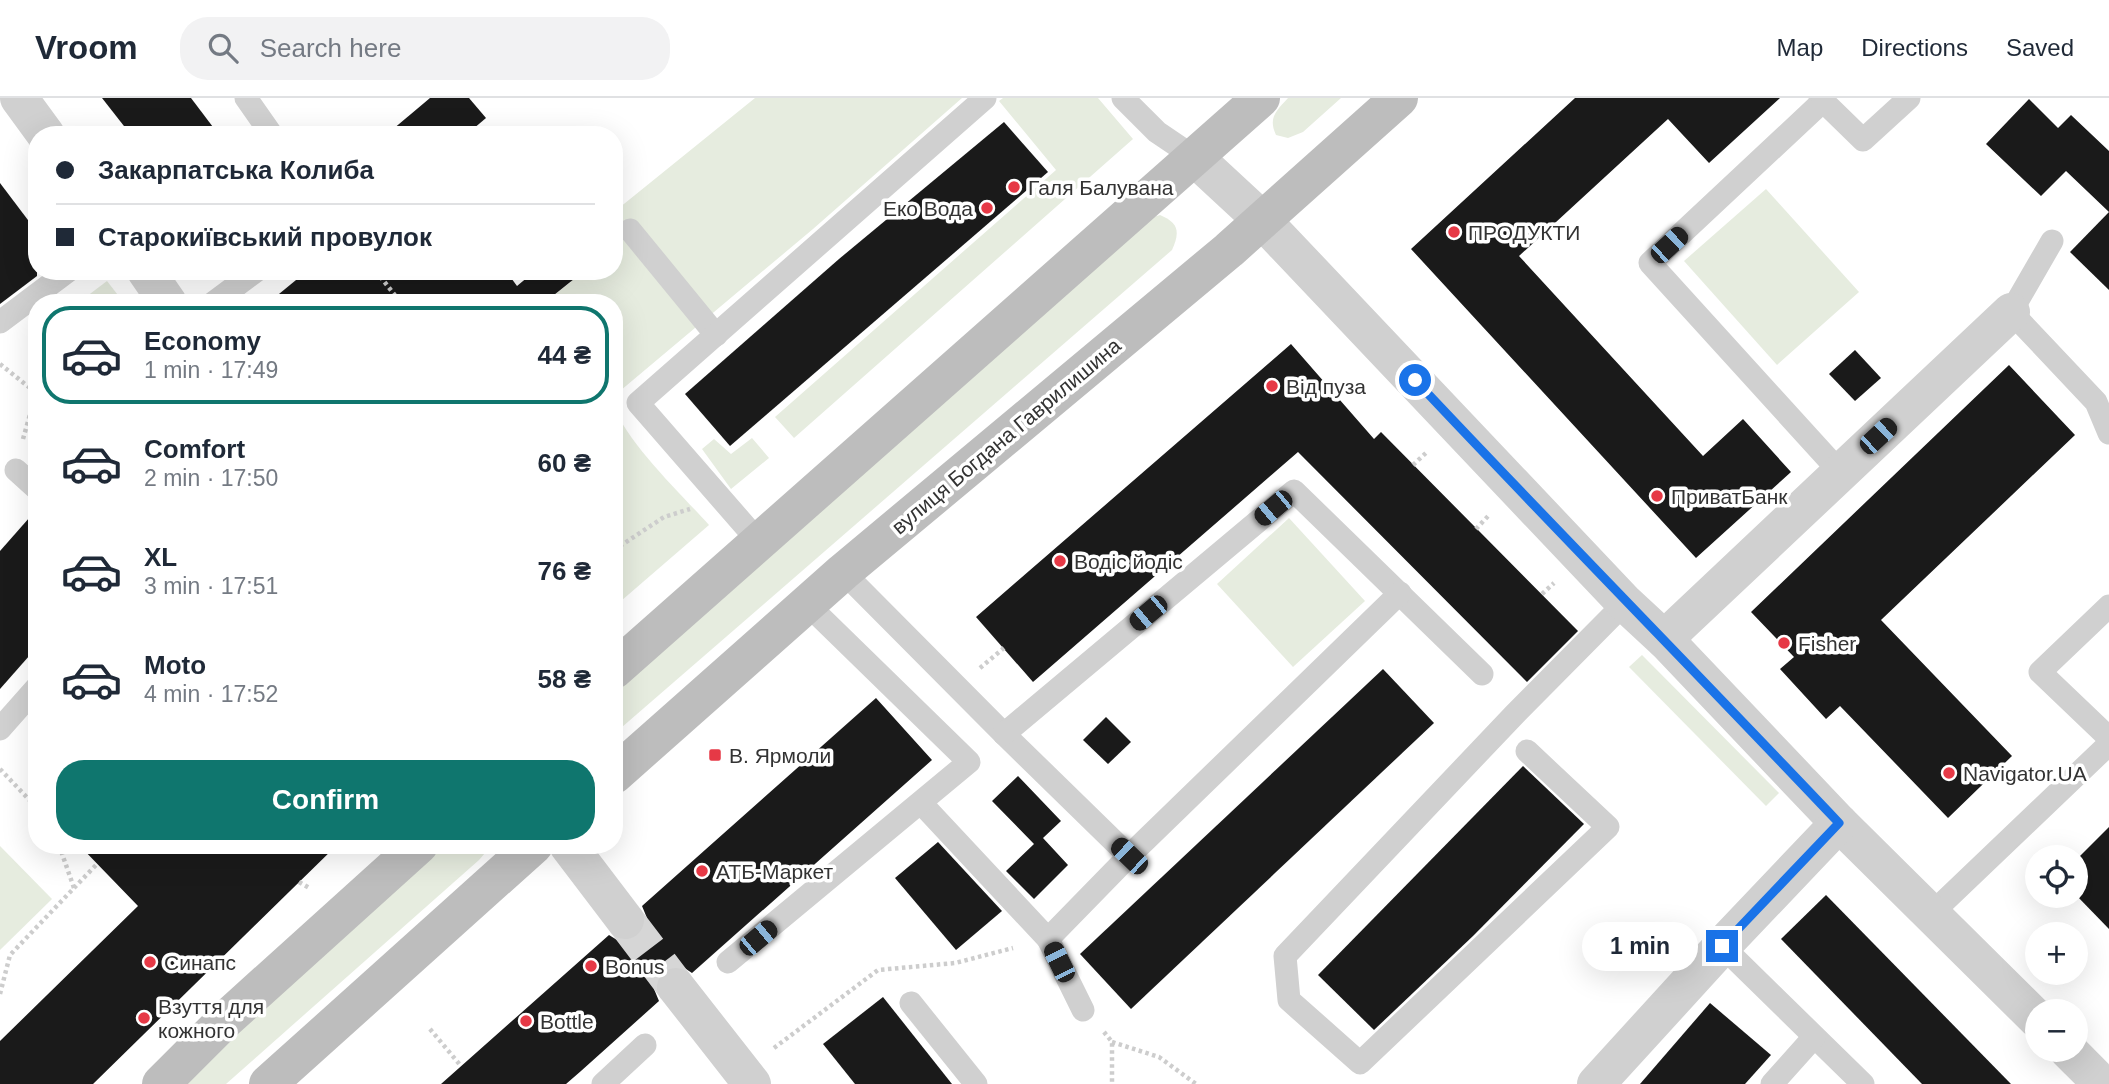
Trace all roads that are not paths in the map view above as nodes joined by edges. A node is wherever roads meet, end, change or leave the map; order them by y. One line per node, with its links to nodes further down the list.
1 (19, 98): 9 (street)
2 (246, 98): 10 (lane)
3 (985, 98): 22 (lane)
4 (1123, 98): 11 (lane)
5 (1261, 98): 11 (street)
6 (1399, 98): 12 (street, вулиця Богдана Гаврилишина)
7 (1909, 98): 8 (lane)
8 (1822, 99): 25 (lane)
9 (39, 126)
10 (266, 126)
11 (1194, 157): 12 (street); 27 (street)
12 (1262, 220): 28 (street, вулиця Богдана Гаврилишина); 30 (street)
13 (630, 230): 22 (lane)
14 (2052, 241): 20 (lane)
15 (56, 280): 17 (lane)
16 (244, 280): 18 (lane)
17 (37, 294)
18 (225, 294)
19 (28, 301): 21 (lane)
20 (2011, 312): 23 (lane); 25 (street)
21 (0, 322)
22 (716, 335): 27 (lane)
23 (2109, 433)
24 (16, 470): 26 (lane)
25 (1840, 472): 33 (street)
26 (28, 481)
27 (759, 542): 34 (street)
28 (843, 572): 31 (street, вулиця Богдана Гаврилишина); 38 (lane)
29 (1400, 593): 35 (lane); 38 (lane); 48 (lane)
30 (1625, 603): 33 (street); 41 (lane)
31 (807, 604): 42 (street, вулиця Богдана Гаврилишина); 43 (lane)
32 (2109, 606): 39 (lane)
33 (1666, 641): 44 (street)
34 (623, 662)
35 (1482, 674)
36 (28, 697): 37 (lane)
37 (0, 729)
38 (1003, 734): 48 (lane)
39 (2109, 738)
40 (2109, 744): 49 (lane)
41 (1527, 751)
42 (623, 767)
43 (921, 803): 51 (lane); 53 (lane)
44 (1839, 823): 49 (street); 52 (street)
45 (409, 854): 62 (street)
46 (524, 854): 63 (street)
47 (575, 854): 50 (street)
48 (1129, 856): 51 (lane)
49 (1931, 915): 56 (street)
50 (625, 920)
51 (1048, 939): 57 (lane)
52 (1722, 946): 58 (lane); 66 (street)
53 (728, 962)
54 (676, 986): 61 (street)
55 (911, 1003): 65 (lane)
56 (2025, 1007)
57 (1083, 1010)
58 (1814, 1037): 67 (lane); 68 (lane)
59 (645, 1045): 64 (lane)
60 (2080, 1062): 69 (street)
61 (761, 1068)
62 (160, 1084)
63 (268, 1084)
64 (603, 1084)
65 (976, 1084)
66 (1596, 1084)
67 (1772, 1084)
68 (1863, 1084)
69 (2102, 1084)

